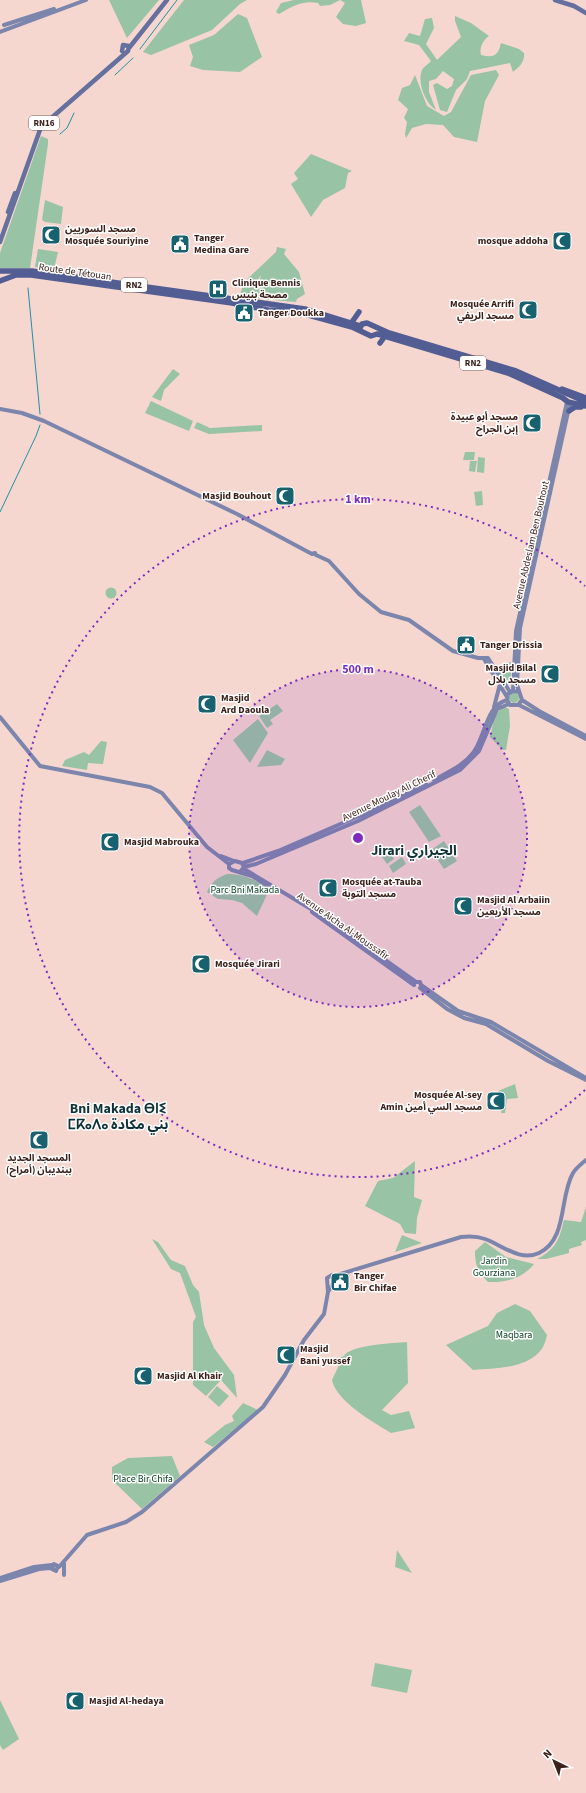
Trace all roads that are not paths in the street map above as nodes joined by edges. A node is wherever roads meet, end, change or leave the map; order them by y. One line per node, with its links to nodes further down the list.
1 (79, 0): 7 (main road)
2 (86, 0): 7 (main road)
3 (165, 0): 8 (main road, RN16)
4 (555, 0): 5 (main road)
5 (586, 13)
6 (0, 22): 7 (main road)
7 (3, 29)
8 (124, 51): 9 (main road, RN16); 10 (main road, RN16)
9 (0, 234)
10 (0, 242)
11 (0, 271): 13 (highway, Route de Tétouan / RN2)
12 (0, 281): 13 (highway, Route de Tétouan / RN2)
13 (268, 307): 15 (highway, Route de Tétouan / RN2); 16 (highway, Route de Tétouan / RN2)
14 (359, 312): 15 (highway)
15 (352, 322): 16 (highway, Route de Tétouan / RN2)
16 (360, 328): 17 (highway, Route de Tétouan / RN2); 17 (highway, Route de Tétouan / RN2)
17 (377, 331): 18 (highway, Route de Tétouan / RN2); 20 (highway, Route de Tétouan / RN2)
18 (386, 336): 19 (highway); 21 (highway, Route de Tétouan / RN2)
19 (380, 344)
20 (540, 382): 21 (highway, Route de Tétouan / RN2); 22 (highway)
21 (569, 400): 22 (highway, Route de Tétouan / RN2); 24 (main road, Avenue Abdeslam Ben Bouhout); 27 (main road, Avenue Abdeslam Ben Bouhout)
22 (585, 403): 24 (highway)
23 (0, 409): 25 (main road)
24 (569, 411): 28 (main road, Avenue Abdeslam Ben Bouhout)
25 (486, 658): 26 (main road); 27 (main road)
26 (500, 684): 29 (main road); 32 (main road, Avenue Moulay Ali Cherif)
27 (512, 692): 28 (main road); 29 (main road)
28 (519, 692): 30 (main road)
29 (508, 700): 31 (main road); 32 (main road); 38 (main road, Avenue Moulay Ali Cherif)
30 (522, 700): 31 (main road); 34 (main road)
31 (519, 705): 34 (main road)
32 (493, 709): 39 (main road, Avenue Moulay Ali Cherif)
33 (0, 717): 35 (main road)
34 (586, 737)
35 (217, 854): 36 (main road); 37 (main road)
36 (234, 862): 37 (main road); 39 (main road)
37 (229, 864): 39 (main road)
38 (253, 866): 39 (main road, Avenue Moulay Ali Cherif); 40 (main road)
39 (243, 868): 40 (main road, Avenue Aicha Al-Moussafir); 41 (main road, Avenue Aicha Al-Moussafir)
40 (253, 873): 41 (main road, Avenue Aicha Al-Moussafir)
41 (415, 983): 42 (main road)
42 (586, 1079)
43 (586, 1160): 44 (main road)
44 (334, 1279): 45 (main road); 45 (main road); 46 (main road)
45 (328, 1283): 46 (main road)
46 (328, 1292): 47 (main road)
47 (67, 1558): 48 (main road); 49 (main road)
48 (64, 1563): 49 (main road); 51 (main road)
49 (58, 1566): 50 (main road)
50 (52, 1567): 52 (main road); 53 (main road)
51 (64, 1575)
52 (0, 1578)
53 (0, 1581)

